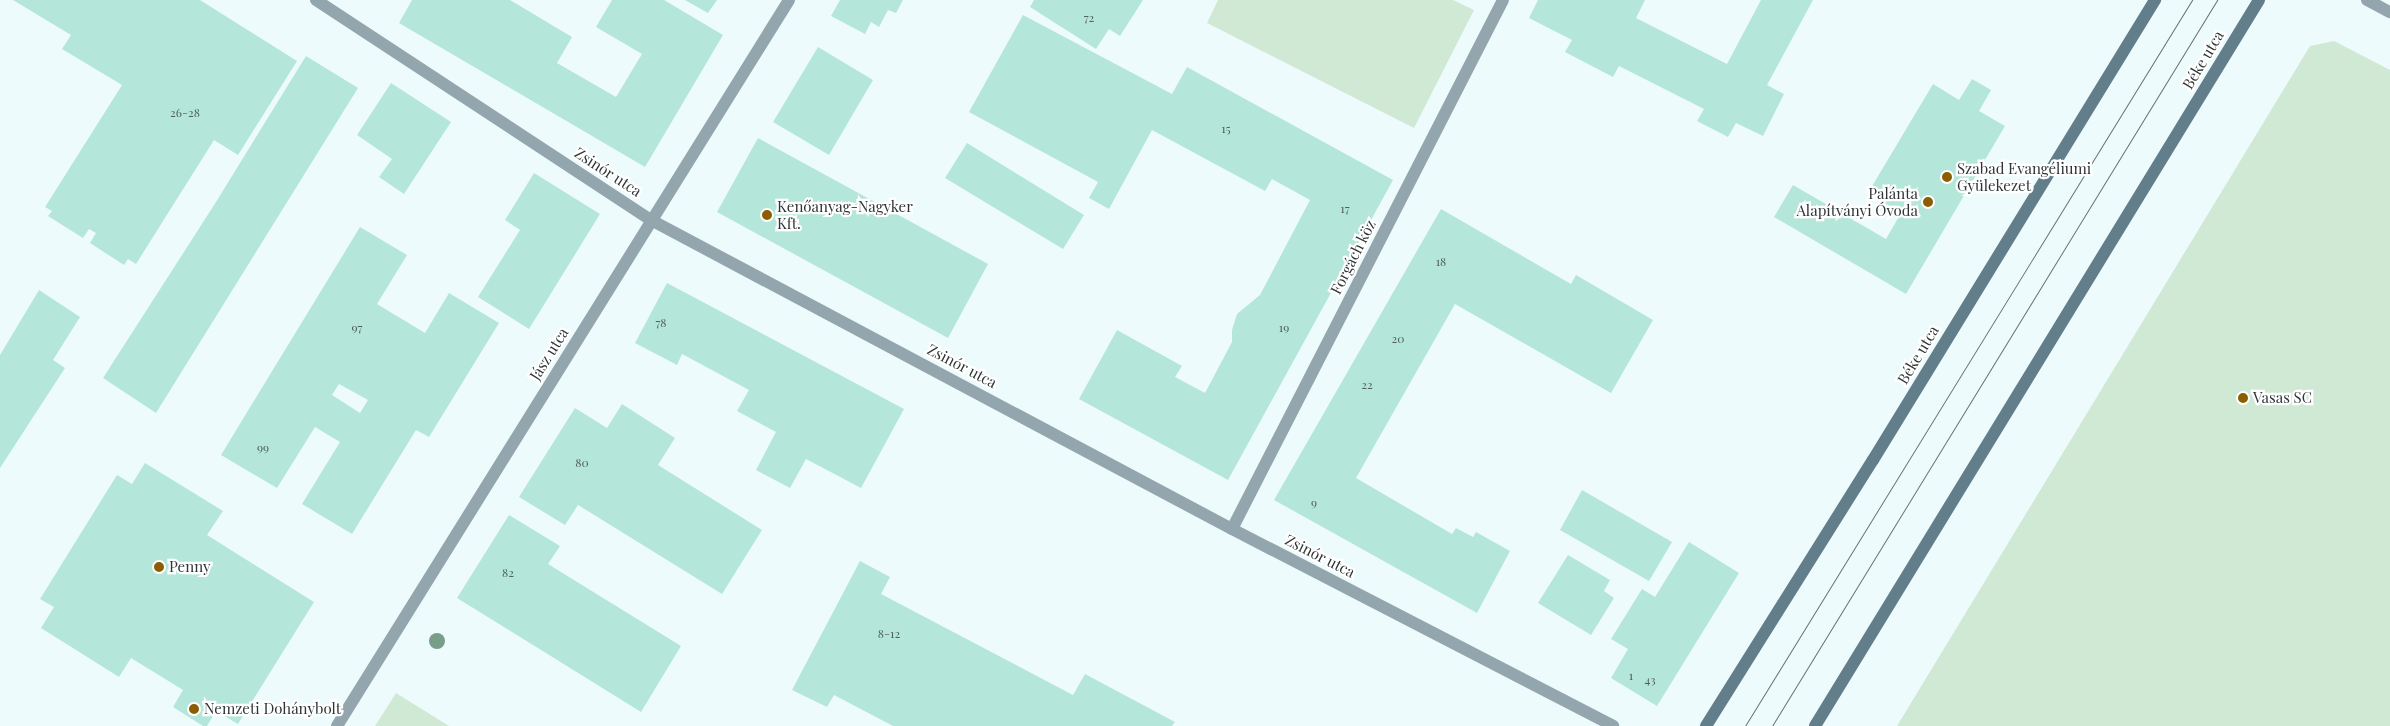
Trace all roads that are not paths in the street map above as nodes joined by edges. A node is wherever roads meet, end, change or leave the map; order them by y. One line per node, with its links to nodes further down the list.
1 (316, 0): 8 (street, Zsinór utca)
2 (789, 0): 8 (street, Jász utca)
3 (1503, 0): 9 (street, Forgách köz)
4 (2155, 0): 12 (main road, Béke utca)
5 (2258, 0): 13 (main road, Béke utca)
6 (2367, 0): 7 (street)
7 (2390, 12)
8 (652, 220): 9 (street, Zsinór utca); 10 (street, Jász utca)
9 (1232, 528): 11 (street, Zsinór utca)
10 (337, 726)
11 (1613, 726)
12 (1706, 726)
13 (1815, 726)

